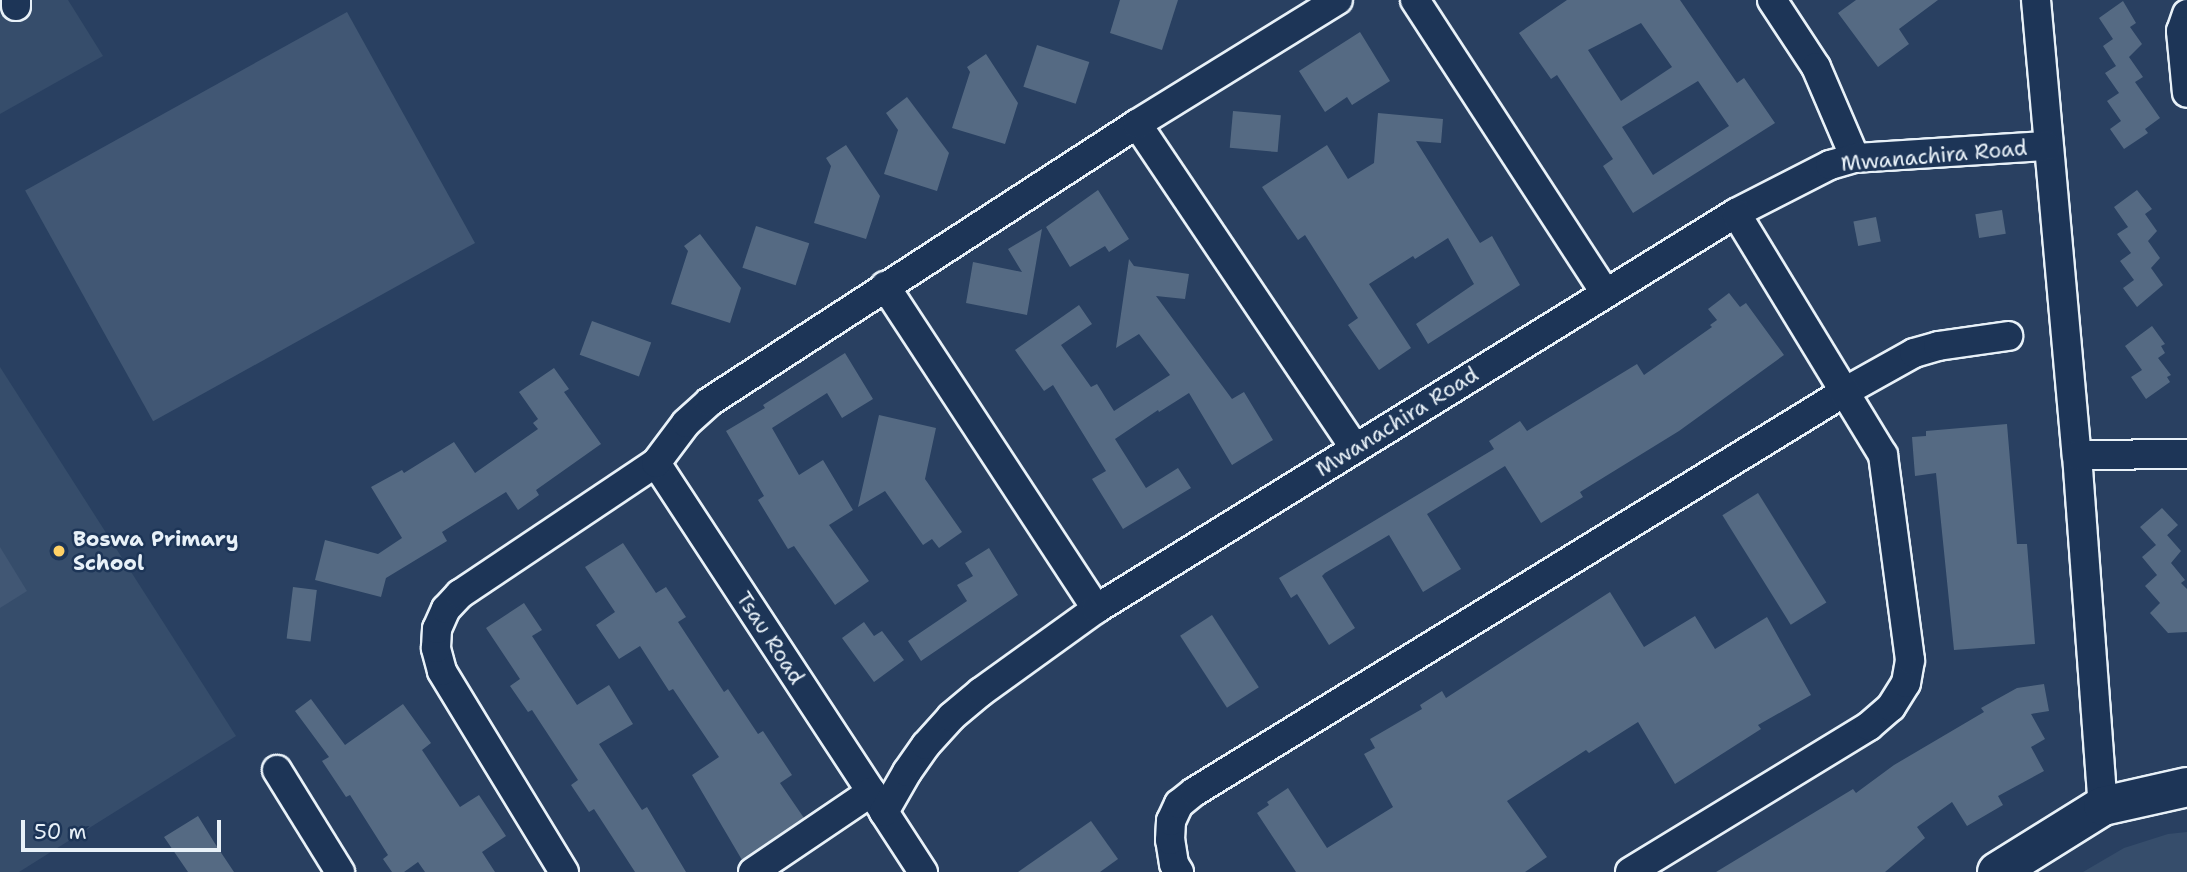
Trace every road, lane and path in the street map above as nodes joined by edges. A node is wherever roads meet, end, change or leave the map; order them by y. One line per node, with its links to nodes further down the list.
1 (1338, 0): 7 (street)
2 (1415, 0): 12 (street)
3 (1772, 0): 9 (street)
4 (2036, 0): 8 (street)
5 (2187, 14): 6 (street)
6 (2187, 93)
7 (1137, 124): 11 (street); 15 (street)
8 (2047, 146): 9 (street, Mwanachira Road); 17 (street)
9 (1855, 159): 10 (street, Mwanachira Road)
10 (1736, 213): 12 (street, Mwanachira Road); 14 (street)
11 (885, 286): 18 (street); 19 (street)
12 (1605, 293): 15 (street, Mwanachira Road)
13 (2008, 336): 14 (street)
14 (1846, 391): 28 (street); 29 (street)
15 (1355, 448): 19 (street, Mwanachira Road)
16 (2187, 454): 17 (street)
17 (2077, 455): 23 (street)
18 (656, 463): 22 (street, Tsau Road); 25 (street)
19 (1096, 609): 22 (street, Mwanachira Road)
20 (277, 770): 24 (street)
21 (2187, 787): 23 (street)
22 (877, 802): 26 (street); 27 (street)
23 (2103, 806): 30 (street)
24 (332, 869)
25 (564, 872)
26 (753, 872)
27 (923, 872)
28 (1179, 872)
29 (1630, 872)
30 (1997, 872)

